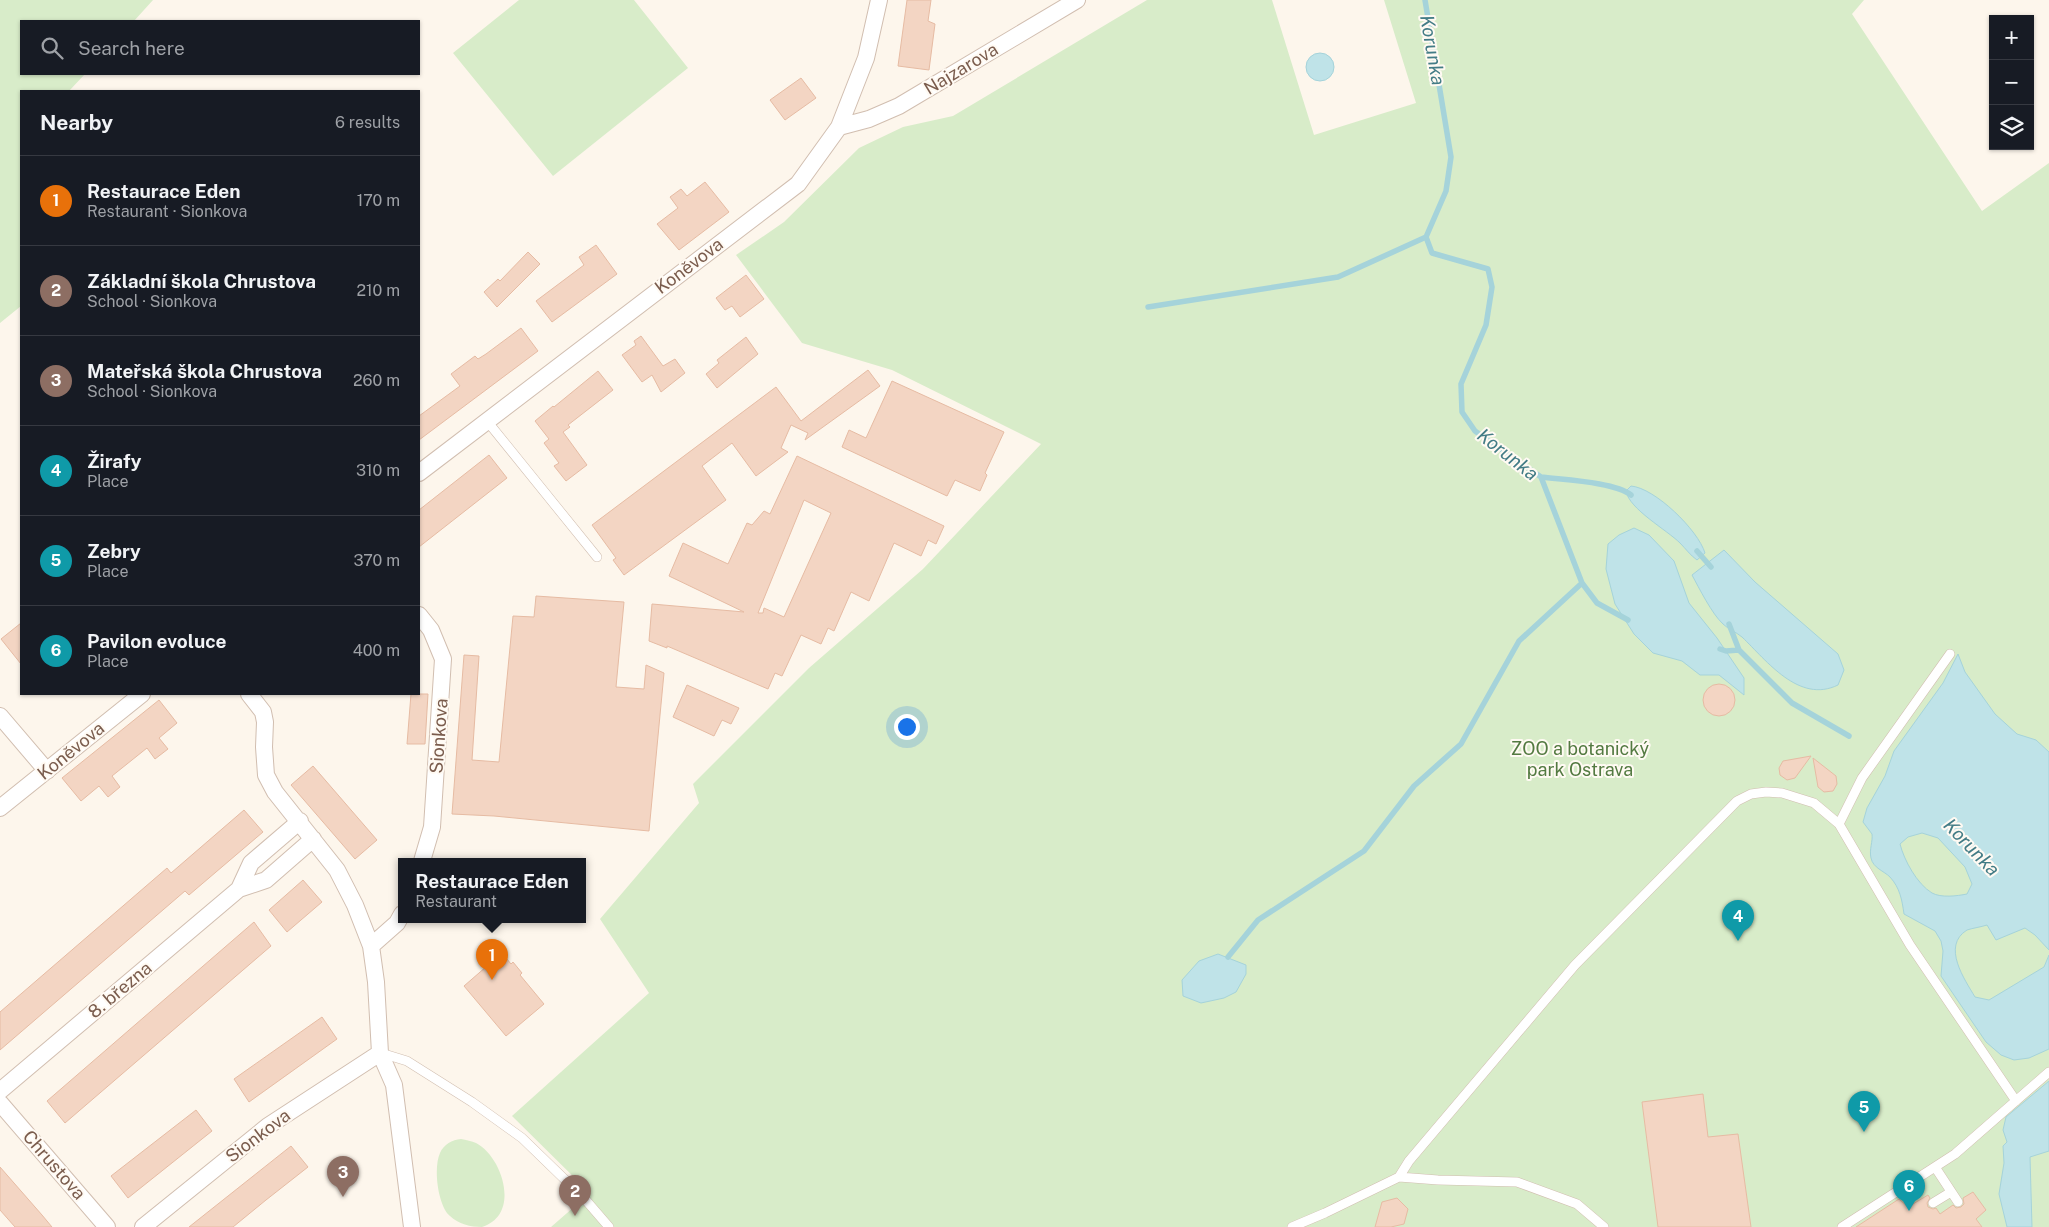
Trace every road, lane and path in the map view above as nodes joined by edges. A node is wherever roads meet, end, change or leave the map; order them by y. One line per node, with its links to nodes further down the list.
1 (878, 0): 3 (street, Koněvova)
2 (1077, 0): 3 (street, Najzarova)
3 (840, 126): 4 (street, Koněvova)
4 (487, 420): 5 (street, Koněvova); 6 (lane)
5 (420, 472)
6 (597, 557)
7 (420, 616): 17 (street, Sionkova)
8 (1950, 654): 15 (lane)
9 (141, 695): 12 (street, Koněvova)
10 (250, 695): 14 (street)
11 (0, 716): 12 (street)
12 (47, 771): 13 (street, Koněvova)
13 (0, 808)
14 (300, 822): 16 (street); 18 (street, 8. března)
15 (1839, 824): 24 (lane); 27 (lane)
16 (313, 839): 18 (street, 8. března); 20 (street)
17 (423, 858)
18 (239, 888): 23 (street, 8. března)
19 (398, 921): 20 (street)
20 (371, 946): 21 (street)
21 (380, 1053): 32 (street, Sionkova); 33 (street); 34 (lane)
22 (2049, 1072): 24 (lane)
23 (0, 1091)
24 (2016, 1101): 26 (lane)
25 (0, 1103): 31 (street, Chrustova)
26 (1935, 1167): 28 (lane); 37 (lane)
27 (1399, 1177): 35 (lane); 36 (lane)
28 (1951, 1192): 29 (lane); 30 (lane)
29 (1958, 1202)
30 (1933, 1203)
31 (107, 1227)
32 (143, 1227)
33 (412, 1227)
34 (609, 1227)
35 (1292, 1227)
36 (1604, 1227)
37 (1842, 1227)

